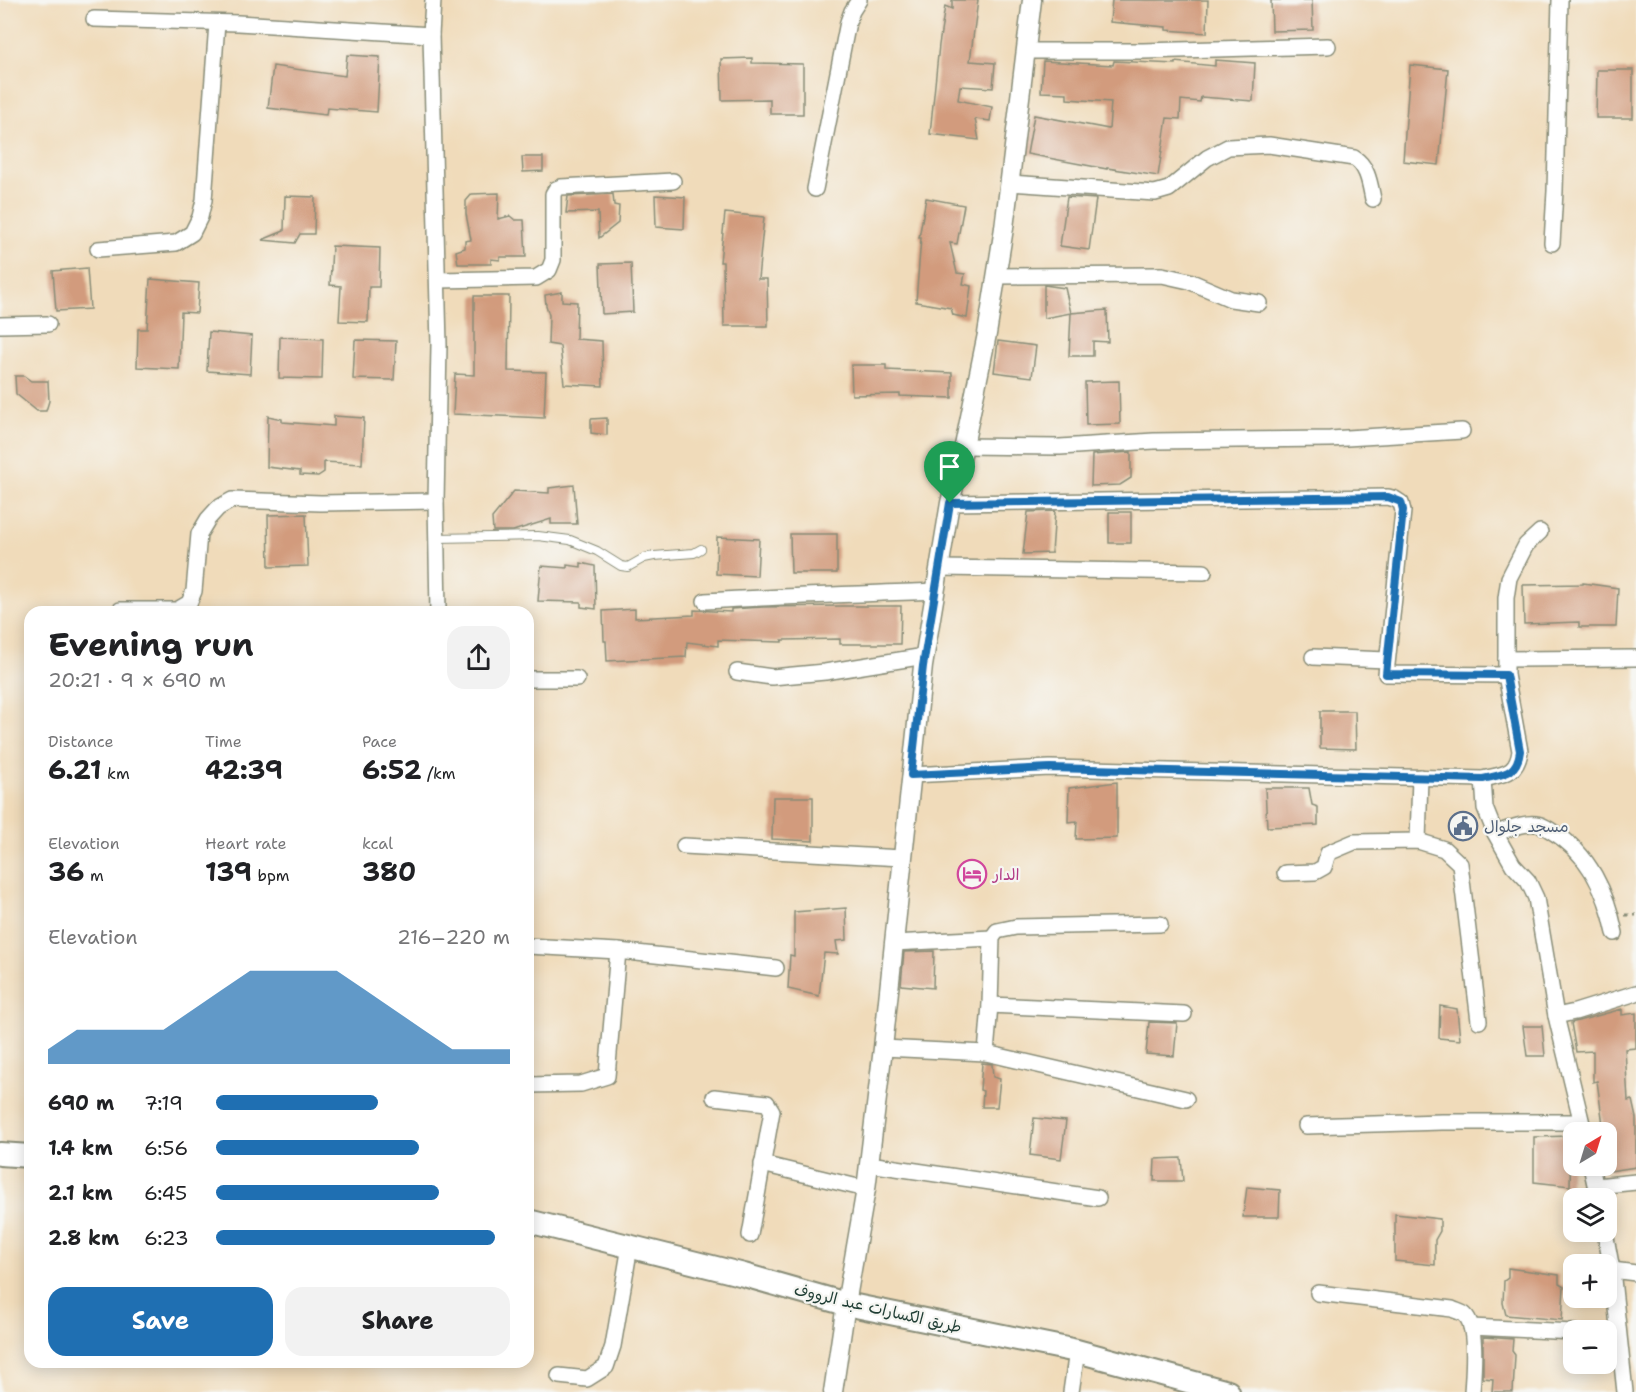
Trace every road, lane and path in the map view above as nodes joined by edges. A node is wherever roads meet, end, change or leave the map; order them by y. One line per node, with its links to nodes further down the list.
1 (433, 0): 7 (street)
2 (859, 0): 12 (street)
3 (1032, 0): 9 (street)
4 (1560, 0): 14 (street)
5 (94, 20): 6 (street)
6 (218, 23): 7 (street); 15 (street)
7 (431, 35): 17 (street)
8 (1328, 46): 9 (street)
9 (1026, 51): 11 (street)
10 (673, 181): 17 (street)
11 (1010, 183): 13 (street); 16 (street)
12 (815, 189)
13 (1373, 200)
14 (1552, 243)
15 (98, 249)
16 (996, 276): 18 (street); 22 (street)
17 (438, 280): 23 (street)
18 (1259, 303)
19 (48, 324): 20 (street)
20 (0, 325)
21 (1462, 431): 22 (street)
22 (964, 446): 24 (street)
23 (436, 501): 26 (street); 32 (street)
24 (950, 503): 28 (street); 38 (street)
25 (1540, 532): 37 (street)
26 (437, 538): 27 (lane); 33 (street)
27 (701, 549)
28 (939, 568): 29 (street); 30 (street)
29 (1204, 572)
30 (936, 591): 31 (street); 35 (street)
31 (705, 601)
32 (184, 606)
33 (438, 606)
34 (1636, 655): 37 (street)
35 (924, 656): 39 (street); 43 (street)
36 (1313, 657): 38 (street)
37 (1506, 659): 40 (street)
38 (1387, 660): 40 (street)
39 (737, 672)
40 (1506, 675): 45 (street)
41 (534, 679): 42 (street)
42 (577, 679)
43 (911, 775): 44 (street); 49 (street)
44 (1420, 777): 45 (street); 47 (street)
45 (1483, 779): 46 (street)
46 (1495, 833): 52 (street); 61 (street)
47 (1418, 841): 50 (street); 62 (street)
48 (684, 846): 49 (street)
49 (902, 858): 54 (street)
50 (1286, 873)
51 (1161, 924): 53 (street)
52 (1615, 933)
53 (992, 938): 54 (street); 59 (street)
54 (893, 943): 63 (street)
55 (534, 946): 56 (street)
56 (618, 951): 57 (street); 65 (street)
57 (776, 968)
58 (1636, 993): 61 (street)
59 (990, 1005): 60 (street); 64 (street)
60 (1184, 1014)
61 (1556, 1016): 68 (street)
62 (1479, 1021)
63 (883, 1048): 64 (street); 74 (street)
64 (986, 1053): 67 (street)
65 (534, 1085)
66 (714, 1097): 73 (street)
67 (1186, 1099)
68 (1581, 1122)
69 (1306, 1126): 70 (street)
70 (1563, 1126)
71 (0, 1154): 72 (main road)
72 (24, 1156)
73 (762, 1164): 77 (street); 80 (street)
74 (868, 1164): 77 (street); 78 (street)
75 (1636, 1182): 76 (street)
76 (1613, 1188)
77 (866, 1189): 85 (street)
78 (1098, 1198)
79 (534, 1222): 81 (main road, طريق الكسارات عبد الرووف)
80 (750, 1235)
81 (630, 1246): 85 (main road, طريق الكسارات عبد الرووف); 90 (street)
82 (1617, 1271): 83 (street)
83 (1636, 1273)
84 (1318, 1293): 86 (street)
85 (846, 1304): 88 (main road, طريق الكسارات عبد الرووف); 91 (street)
86 (1472, 1327): 87 (street); 94 (street)
87 (1563, 1331)
88 (1077, 1351): 92 (street); 93 (main road, طريق الكسارات عبد الرووف)
89 (1617, 1354): 95 (street)
90 (559, 1376)
91 (834, 1392)
92 (1071, 1392)
93 (1228, 1392)
94 (1473, 1392)
95 (1625, 1392)

